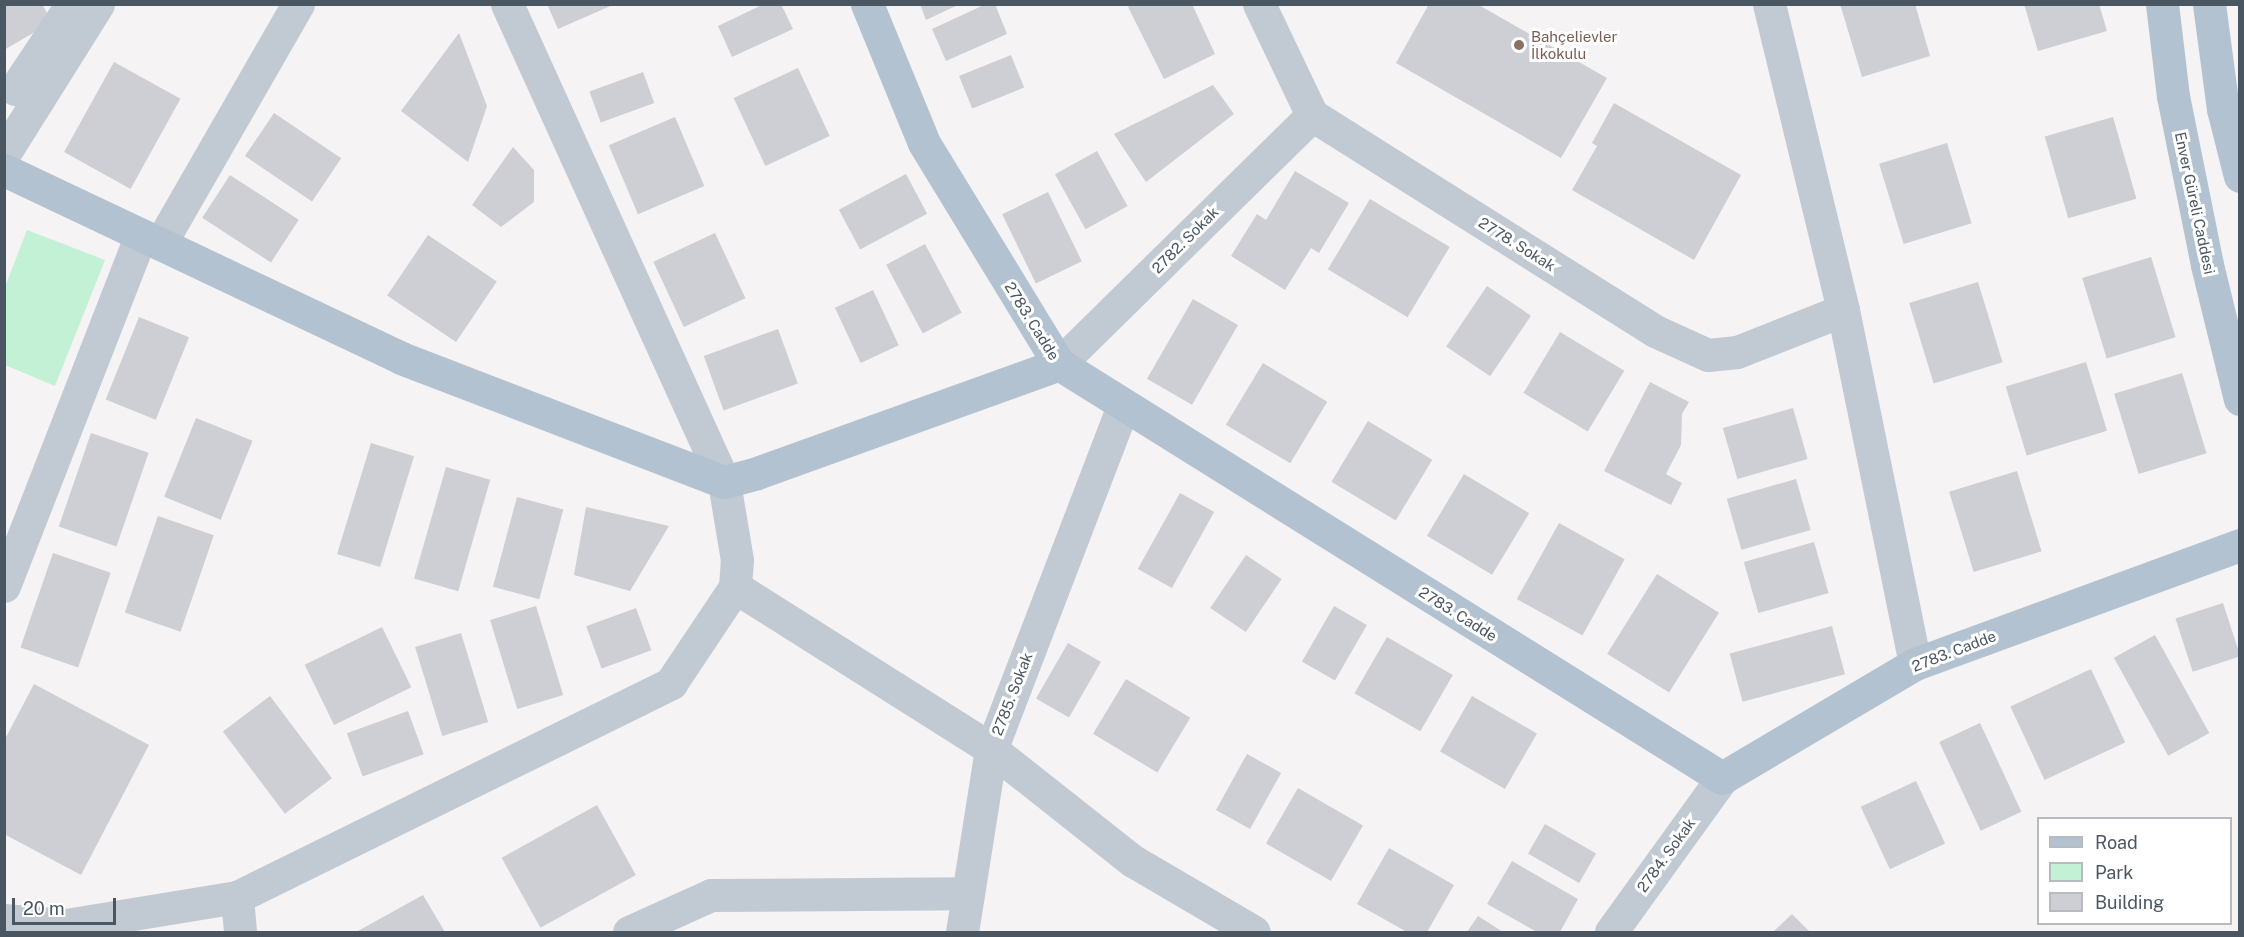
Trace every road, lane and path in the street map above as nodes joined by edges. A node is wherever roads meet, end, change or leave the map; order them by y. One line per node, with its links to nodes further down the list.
1 (72, 4): 10 (street)
2 (98, 4): 12 (street)
3 (298, 4): 15 (street)
4 (507, 4): 20 (street)
5 (867, 4): 17 (main road, 2783. Cadde)
6 (1259, 4): 11 (street)
7 (1769, 4): 16 (street)
8 (2162, 4): 18 (main road, Enver Güreli Caddesi)
9 (2209, 4): 14 (main road)
10 (15, 89)
11 (1312, 115): 16 (street, 2778. Sokak); 17 (street, 2782. Sokak)
12 (4, 154)
13 (4, 170): 15 (main road)
14 (2240, 176)
15 (151, 240): 20 (main road); 22 (street)
16 (1843, 310): 24 (street)
17 (1059, 364): 19 (main road, 2783. Cadde); 20 (main road)
18 (2240, 399)
19 (1123, 406): 25 (street, 2785. Sokak); 26 (main road, 2783. Cadde)
20 (724, 482): 23 (street)
21 (2240, 545): 24 (main road, 2783. Cadde)
22 (4, 586)
23 (735, 587): 25 (street); 28 (street)
24 (1914, 664): 26 (main road, 2783. Cadde)
25 (991, 749): 27 (street); 34 (street, 2785. Sokak)
26 (1722, 778): 35 (street, 2784. Sokak)
27 (968, 893): 32 (street); 33 (street)
28 (237, 897): 30 (street); 31 (street)
29 (4, 920): 30 (street)
30 (148, 922)
31 (240, 933)
32 (629, 933)
33 (962, 933)
34 (1254, 933)
35 (1611, 933)

